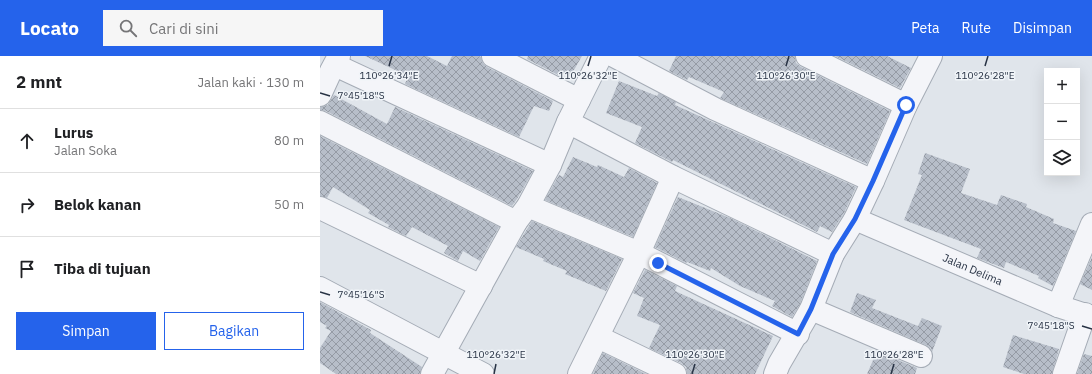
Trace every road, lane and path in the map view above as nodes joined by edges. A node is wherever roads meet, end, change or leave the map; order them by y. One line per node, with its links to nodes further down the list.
1 (493, 56): 8 (street)
2 (601, 56): 8 (street)
3 (614, 56): 14 (street)
4 (807, 56): 9 (street)
5 (931, 56): 9 (street)
6 (337, 60): 7 (street); 12 (street)
7 (320, 95)
8 (579, 100): 11 (street)
9 (906, 105): 14 (street)
10 (320, 122): 16 (street)
11 (568, 122): 12 (street); 13 (street)
12 (550, 165): 16 (street)
13 (673, 177): 19 (street); 20 (street)
14 (873, 181): 17 (street)
15 (320, 208): 21 (street)
16 (522, 214): 19 (street); 21 (street)
17 (855, 219): 20 (street); 23 (street, Jalan Delima)
18 (1092, 224): 23 (street)
19 (638, 253): 26 (street); 27 (street)
20 (833, 254): 24 (street)
21 (481, 286): 28 (street)
22 (320, 288): 28 (street)
23 (1058, 306): 25 (street, Jalan Delima)
24 (811, 309): 26 (street); 29 (street)
25 (1088, 316): 35 (street)
26 (798, 334): 34 (street)
27 (598, 337): 32 (street); 33 (street)
28 (443, 354): 30 (street); 31 (street)
29 (920, 356)
30 (432, 374)
31 (483, 374)
32 (579, 374)
33 (675, 374)
34 (775, 374)
35 (1064, 374)

